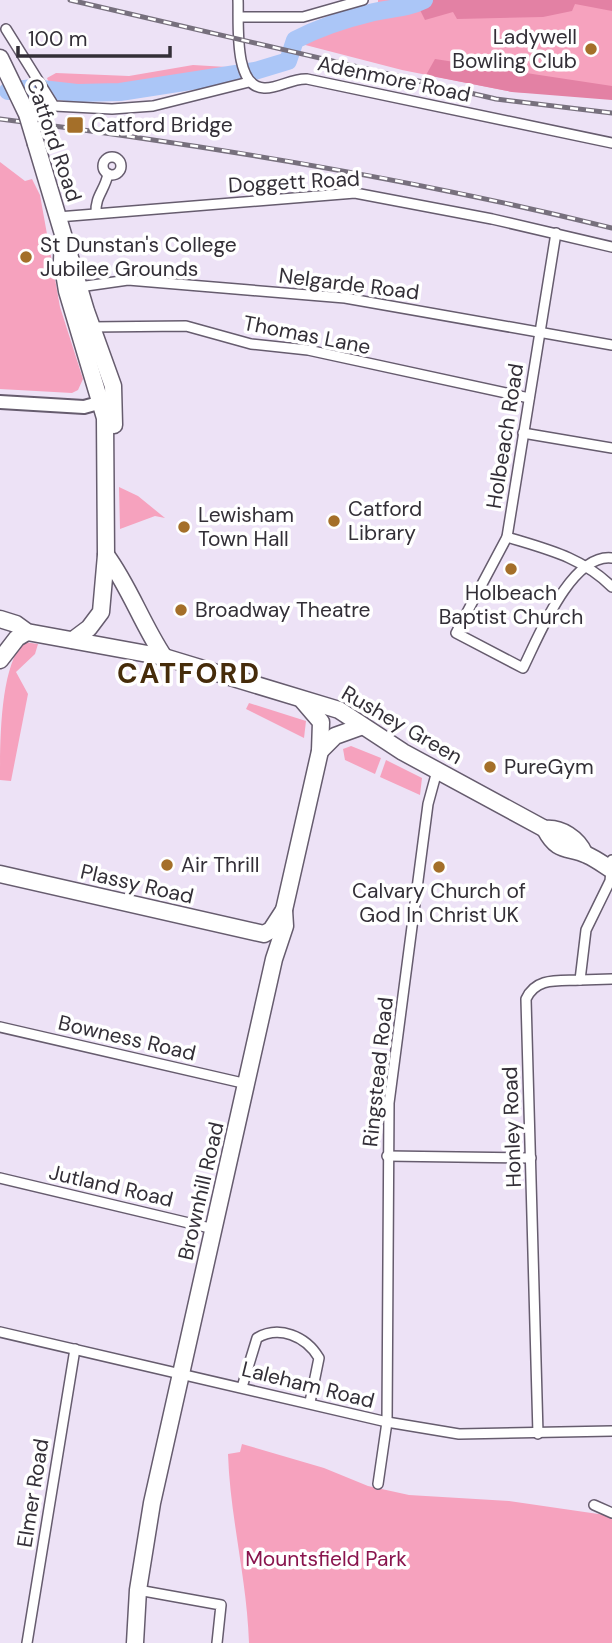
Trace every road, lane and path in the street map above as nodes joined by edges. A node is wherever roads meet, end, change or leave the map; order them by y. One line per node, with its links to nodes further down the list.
1 (238, 0): 4 (street)
2 (363, 0): 3 (street)
3 (343, 2): 4 (street)
4 (239, 17): 7 (street)
5 (6, 29): 7 (street, Adenmore Road)
6 (0, 58): 11 (highway, Catford Road, bridge)
7 (247, 79): 8 (street, Adenmore Road)
8 (612, 143)
9 (108, 174): 10 (street)
10 (96, 213): 11 (street, Doggett Road); 12 (street, Doggett Road)
11 (58, 218): 13 (highway, Catford Road)
12 (555, 233): 14 (street, Doggett Road); 17 (street, Holbeach Road)
13 (62, 237): 15 (highway, Catford Road); 16 (highway, Catford Road)
14 (612, 247)
15 (79, 287): 16 (highway, Catford Road); 17 (street, Nelgarde Road)
16 (84, 327): 19 (highway, Catford Road); 20 (street, Thomas Lane); 22 (highway, Catford Road)
17 (539, 331): 18 (street, Nelgarde Road); 20 (street, Holbeach Road)
18 (612, 345)
19 (101, 352): 22 (street); 25 (highway, Catford Road)
20 (529, 398): 23 (street, Holbeach Road)
21 (0, 402): 22 (street)
22 (102, 402): 25 (highway, Catford Road)
23 (523, 433): 24 (street); 26 (street, Holbeach Road)
24 (612, 448)
25 (107, 455): 27 (highway, Catford Road)
26 (507, 537): 29 (street); 29 (street, Holbeach Road)
27 (106, 555): 33 (highway, Catford Road); 35 (highway)
28 (612, 558): 29 (street)
29 (587, 565): 30 (street)
30 (612, 587)
31 (0, 619): 32 (highway, Rushey Green)
32 (27, 632): 33 (highway, Rushey Green); 34 (highway)
33 (73, 640): 35 (highway, Rushey Green)
34 (0, 656)
35 (164, 657): 36 (highway, Rushey Green)
36 (303, 701): 37 (highway, Rushey Green); 38 (highway, Brownhill Road)
37 (360, 727): 38 (highway); 39 (highway, Rushey Green)
38 (320, 751): 42 (highway, Brownhill Road)
39 (438, 771): 40 (highway, Rushey Green); 49 (street, Ringstead Road)
40 (612, 867): 46 (street)
41 (0, 875): 43 (highway, Plassy Road)
42 (285, 910): 43 (highway); 44 (highway, Brownhill Road)
43 (264, 934): 44 (highway)
44 (274, 959): 48 (highway, Brownhill Road)
45 (612, 979): 46 (street, Honley Road)
46 (580, 980): 50 (street, Honley Road)
47 (0, 1027): 48 (street, Bowness Road)
48 (247, 1084): 52 (highway, Brownhill Road)
49 (387, 1156): 50 (street); 58 (street, Ringstead Road)
50 (531, 1158): 60 (street, Honley Road)
51 (0, 1178): 52 (street, Jutland Road)
52 (214, 1229): 55 (highway, Brownhill Road)
53 (0, 1332): 54 (street, Laleham Road)
54 (75, 1349): 55 (street, Laleham Road); 65 (street, Elmer Road)
55 (181, 1373): 56 (street, Laleham Road); 64 (highway, Brownhill Road)
56 (242, 1387): 57 (street, Laleham Road); 57 (street)
57 (310, 1402): 58 (street, Laleham Road)
58 (387, 1422): 60 (street, Laleham Road); 61 (street, Ringstead Road)
59 (612, 1431): 60 (street, Laleham Road)
60 (538, 1434)
61 (378, 1484)
62 (594, 1505): 63 (street)
63 (612, 1513)
64 (138, 1590): 66 (highway, Brownhill Road); 67 (street)
65 (27, 1643)
66 (135, 1643)
67 (217, 1643)

